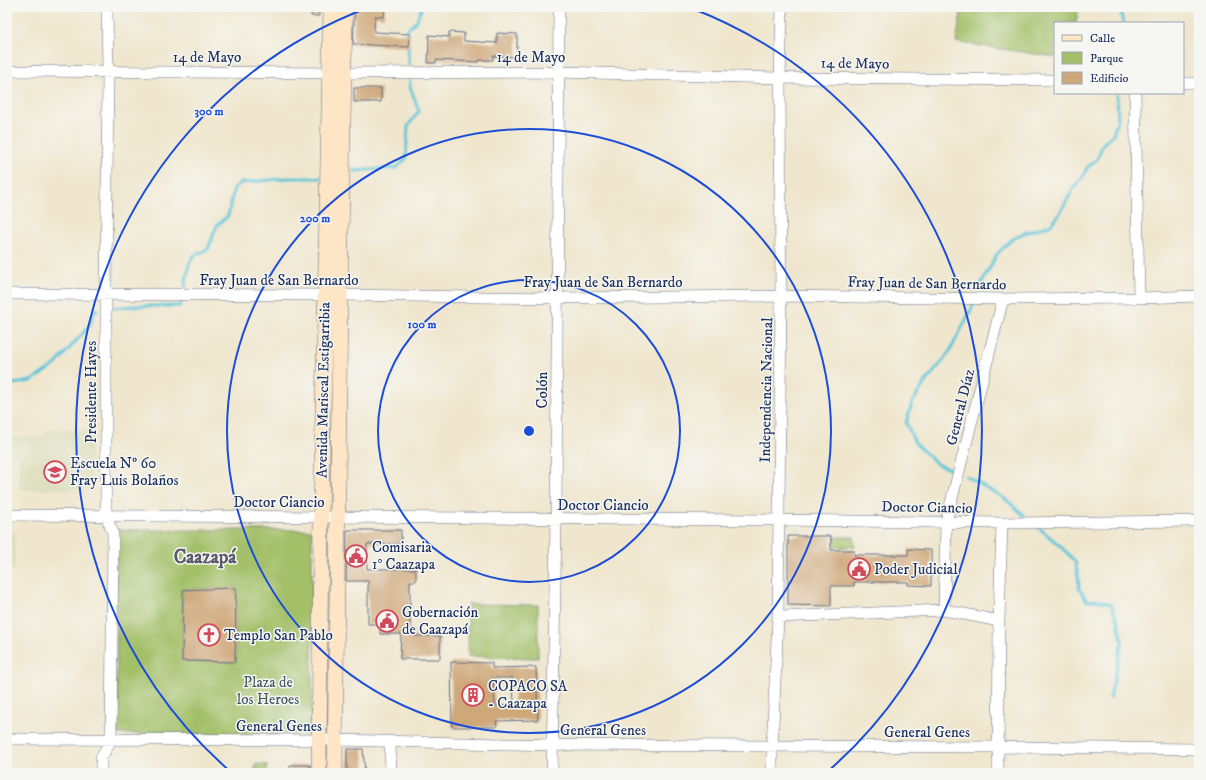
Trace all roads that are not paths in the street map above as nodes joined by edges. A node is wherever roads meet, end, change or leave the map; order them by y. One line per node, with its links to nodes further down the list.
1 (107, 7): 7 (street, Presidente Hayes)
2 (331, 7): 8 (main road, Avenida Mariscal Estigarribia)
3 (345, 7): 8 (main road, Avenida Mariscal Estigarribia)
4 (559, 7): 9 (street, Colón)
5 (782, 7): 10 (street, Independencia Nacional)
6 (7, 71): 7 (street, 14 de Mayo)
7 (108, 72): 8 (street, 14 de Mayo); 16 (street, Presidente Hayes)
8 (337, 72): 9 (street, 14 de Mayo); 17 (main road, Avenida Mariscal Estigarribia)
9 (558, 72): 10 (street, 14 de Mayo); 20 (street, Colón)
10 (780, 78): 11 (street, 14 de Mayo); 18 (street, Independencia Nacional)
11 (1054, 80)
12 (1184, 83): 13 (street)
13 (1199, 83)
14 (1135, 94): 22 (street)
15 (7, 294): 16 (street, Fray Juan de San Bernardo)
16 (106, 294): 17 (street, Fray Juan de San Bernardo); 24 (street, Presidente Hayes)
17 (332, 296): 20 (street, Fray Juan de San Bernardo); 25 (main road, Avenida Mariscal Estigarribia); 26 (main road, Avenida Mariscal Estigarribia)
18 (781, 296): 20 (street, Fray Juan de San Bernardo); 21 (street, Fray Juan de San Bernardo); 28 (street, Independencia Nacional)
19 (1199, 296): 22 (street, Fray Juan de San Bernardo)
20 (558, 298): 27 (street, Colón)
21 (1002, 298): 22 (street, Fray Juan de San Bernardo); 30 (street, General Díaz)
22 (1139, 298)
23 (7, 516): 24 (street, Doctor Ciancio)
24 (106, 516): 25 (street, Doctor Ciancio); 36 (street, Presidente Hayes)
25 (321, 518): 26 (street, Doctor Ciancio); 38 (main road, Avenida Mariscal Estigarribia)
26 (337, 518): 27 (street, Doctor Ciancio); 37 (main road, Avenida Mariscal Estigarribia)
27 (556, 520): 28 (street, Doctor Ciancio); 40 (street, Colón)
28 (779, 520): 30 (street, Doctor Ciancio); 33 (street, Independencia Nacional)
29 (1199, 521): 31 (street, Doctor Ciancio)
30 (946, 522): 31 (street, Doctor Ciancio); 32 (street, General Díaz)
31 (1002, 523): 34 (street)
32 (944, 610): 33 (street); 34 (street)
33 (778, 617): 41 (street, Independencia Nacional)
34 (999, 621): 42 (street)
35 (7, 739): 36 (street, General Genes)
36 (111, 740): 38 (street, General Genes); 44 (street, Presidente Hayes)
37 (335, 740): 38 (street, General Genes); 39 (street, General Genes); 46 (main road, Avenida Mariscal Estigarribia)
38 (319, 741): 45 (main road, Avenida Mariscal Estigarribia)
39 (390, 742): 40 (street, General Genes); 47 (street)
40 (552, 745): 41 (street, General Genes); 48 (street, Colón)
41 (772, 746): 42 (street, General Genes); 49 (street, Independencia Nacional)
42 (999, 747): 43 (street, General Genes); 50 (street)
43 (1199, 749)
44 (101, 773)
45 (319, 773)
46 (335, 773)
47 (391, 773)
48 (552, 773)
49 (772, 773)
50 (998, 773)

